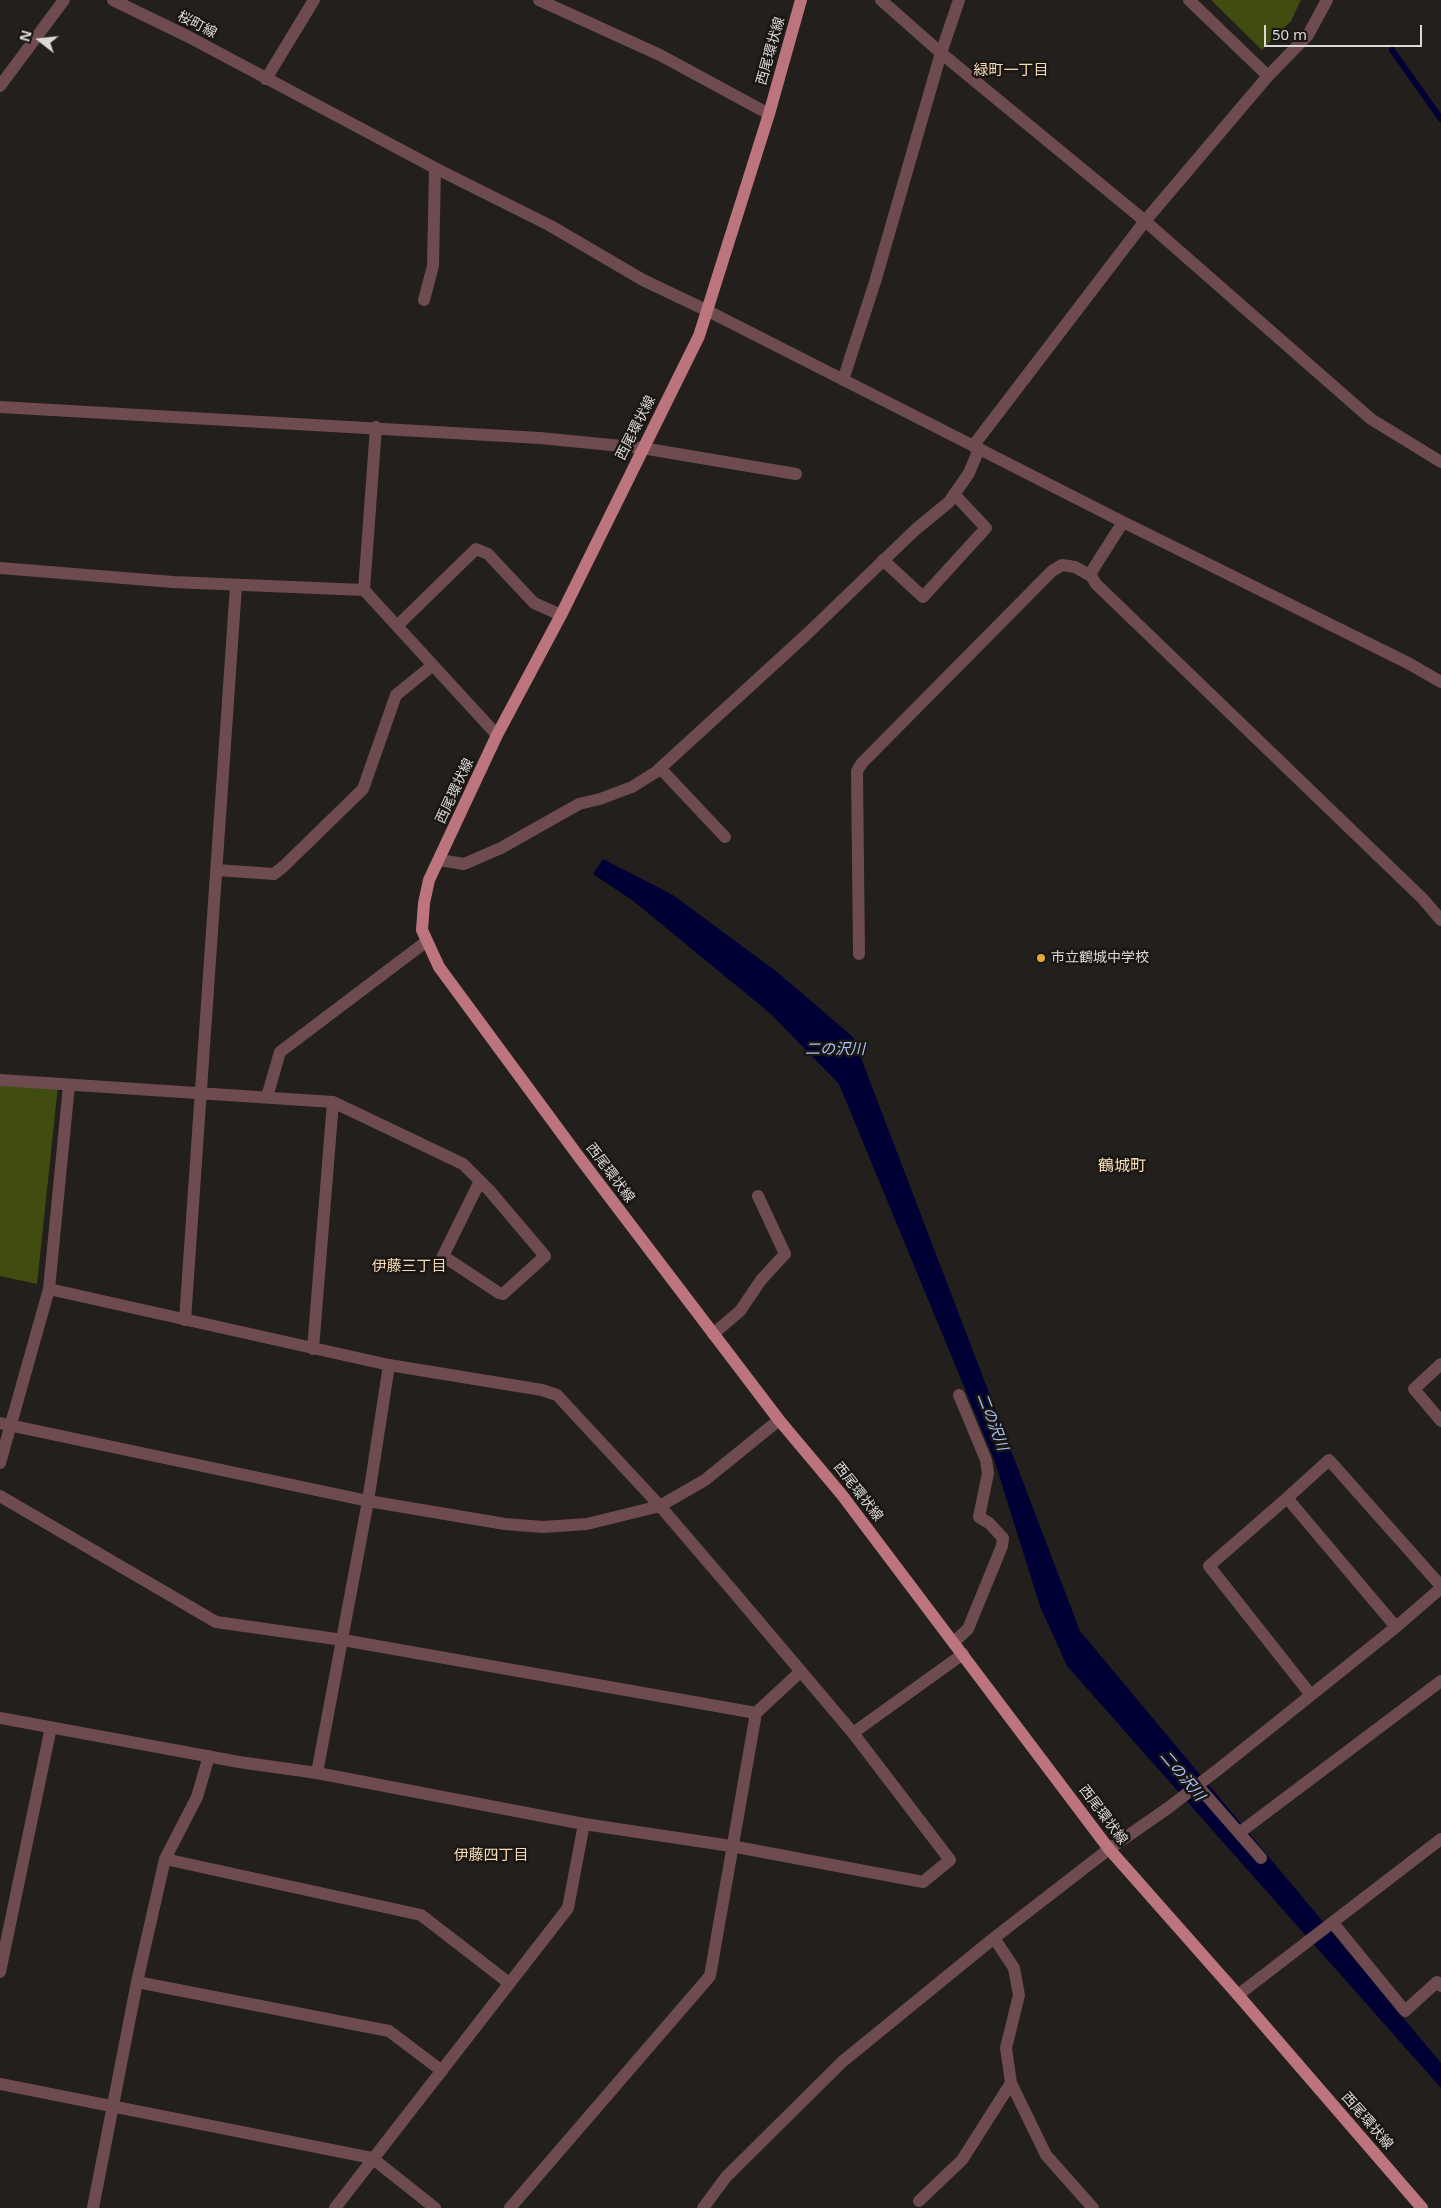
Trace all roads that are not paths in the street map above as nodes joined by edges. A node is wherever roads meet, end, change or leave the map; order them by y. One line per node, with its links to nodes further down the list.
1 (64, 0): 13 (street)
2 (113, 0): 12 (street, 桜町線)
3 (314, 0): 12 (street)
4 (540, 0): 14 (street)
5 (802, 0): 14 (main road, 西尾環状線)
6 (881, 0): 10 (street)
7 (959, 0): 10 (street)
8 (1189, 0): 11 (street)
9 (1327, 0): 11 (street)
10 (941, 53): 16 (street); 19 (street)
11 (1268, 76): 16 (street)
12 (266, 79): 15 (street, 桜町線)
13 (0, 86)
14 (769, 114): 18 (main road, 西尾環状線)
15 (435, 168): 17 (street); 18 (street, 桜町線)
16 (1145, 221): 22 (street); 24 (street)
17 (424, 300)
18 (708, 311): 19 (street, 桜町線); 23 (main road, 西尾環状線)
19 (843, 380): 22 (street, 桜町線)
20 (0, 407): 21 (street)
21 (376, 427): 23 (street); 32 (street)
22 (976, 447): 26 (street); 27 (street, 桜町線)
23 (642, 448): 25 (street); 33 (main road, 西尾環状線)
24 (1441, 462)
25 (796, 474)
26 (954, 494): 28 (street); 28 (street)
27 (1123, 522): 30 (street); 36 (street, 桜町線)
28 (883, 560): 38 (street)
29 (0, 568): 31 (street)
30 (1091, 576): 42 (street); 44 (street)
31 (236, 586): 32 (street); 41 (street)
32 (364, 590): 34 (street)
33 (561, 615): 34 (street); 37 (main road, 西尾環状線)
34 (397, 626): 35 (street)
35 (433, 665): 37 (street); 41 (street)
36 (1441, 682)
37 (496, 735): 40 (main road, 西尾環状線)
38 (660, 768): 39 (street); 40 (street)
39 (725, 837)
40 (439, 860): 43 (main road, 西尾環状線)
41 (216, 870): 47 (street)
42 (1441, 920)
43 (427, 941): 48 (street); 54 (main road, 西尾環状線)
44 (859, 954)
45 (0, 1080): 46 (street)
46 (69, 1085): 47 (street); 52 (street)
47 (202, 1094): 48 (street); 53 (street)
48 (267, 1097): 49 (street)
49 (333, 1102): 50 (street); 55 (street)
50 (480, 1181): 50 (street)
51 (758, 1196): 54 (street)
52 (49, 1289): 53 (street); 61 (street)
53 (185, 1320): 55 (street)
54 (714, 1334): 59 (main road, 西尾環状線)
55 (313, 1348): 57 (street)
56 (1441, 1364): 60 (street)
57 (389, 1365): 65 (street); 66 (street)
58 (959, 1394): 70 (street)
59 (779, 1420): 66 (street); 70 (main road, 西尾環状線)
60 (1441, 1421)
61 (4, 1424): 62 (street); 65 (street)
62 (0, 1463)
63 (0, 1496): 69 (street)
64 (1287, 1498): 67 (street); 68 (street); 74 (street)
65 (368, 1501): 66 (street); 69 (street)
66 (660, 1506): 72 (street)
67 (1441, 1587): 68 (street)
68 (1396, 1627): 74 (street)
69 (342, 1640): 75 (street); 80 (street)
70 (954, 1642): 71 (main road, 西尾環状線)
71 (963, 1654): 78 (street); 86 (main road, 西尾環状線)
72 (799, 1673): 75 (street); 78 (street)
73 (1441, 1681): 83 (street)
74 (1311, 1695): 81 (street)
75 (756, 1713): 85 (street)
76 (0, 1718): 77 (street)
77 (51, 1727): 79 (street); 91 (street)
78 (853, 1733): 85 (street)
79 (209, 1756): 80 (street); 88 (street)
80 (317, 1773): 82 (street)
81 (1197, 1785): 83 (street); 86 (street)
82 (584, 1824): 85 (street); 93 (street)
83 (1238, 1833): 87 (street)
84 (1441, 1840): 89 (street)
85 (731, 1846): 105 (street)
86 (1109, 1849): 90 (street); 95 (main road, 西尾環状線)
87 (1261, 1858)
88 (165, 1860): 92 (street); 93 (street)
89 (1333, 1923): 94 (street); 95 (street)
90 (994, 1938): 97 (street); 106 (street)
91 (0, 1972)
92 (137, 1982): 96 (street); 99 (street)
93 (509, 1983): 96 (street)
94 (1441, 1986)
95 (1238, 1994): 108 (main road, 西尾環状線)
96 (442, 2071): 100 (street)
97 (1011, 2083): 101 (street); 107 (street)
98 (0, 2084): 99 (street)
99 (111, 2107): 100 (street); 102 (street)
100 (372, 2158): 103 (street); 104 (street)
101 (920, 2201)
102 (93, 2208)
103 (335, 2208)
104 (435, 2208)
105 (510, 2208)
106 (703, 2208)
107 (1093, 2208)
108 (1422, 2208)

